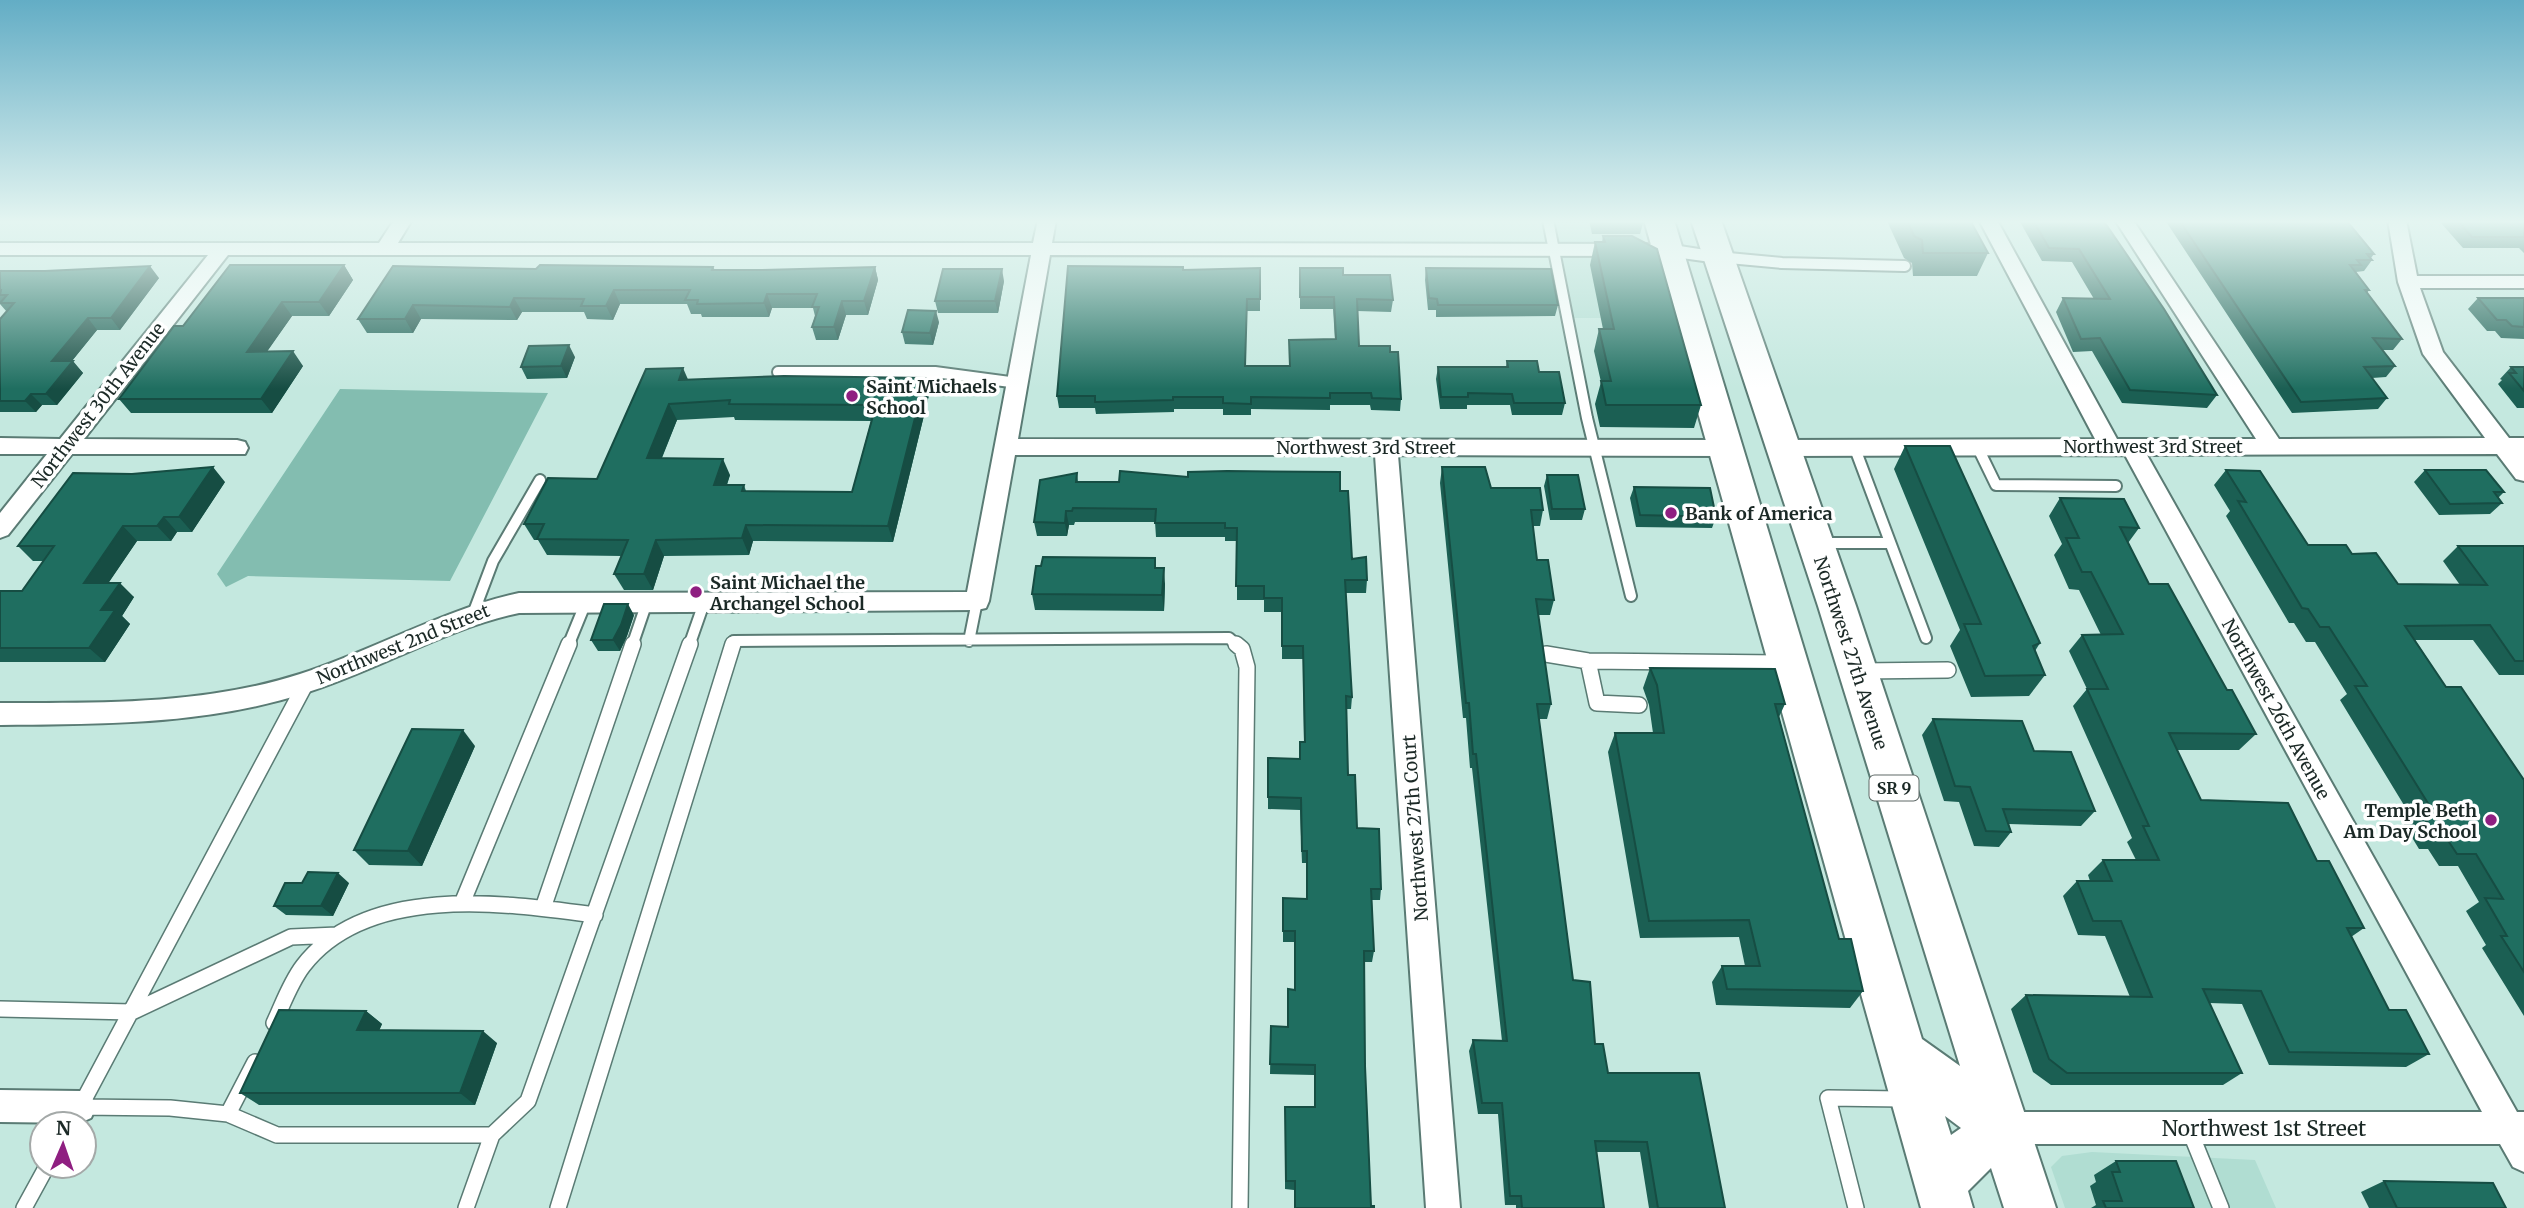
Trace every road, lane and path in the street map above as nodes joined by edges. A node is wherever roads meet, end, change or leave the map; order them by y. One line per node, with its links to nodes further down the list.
1 (201, 276): 16 (street, Northwest 30th Avenue)
2 (1038, 276): 13 (street)
3 (1560, 276): 24 (lane)
4 (1675, 276): 11 (highway)
5 (1725, 276): 26 (highway, Northwest 27th Avenue / SR 9)
6 (2021, 276): 19 (street, Northwest 26th Avenue)
7 (2161, 276): 20 (street)
8 (2407, 276): 9 (street)
9 (2408, 282): 10 (street); 14 (street)
10 (2524, 282)
11 (1688, 318): 25 (highway); 26 (highway)
12 (778, 372): 13 (lane)
13 (1018, 383): 21 (street)
14 (2513, 445): 20 (street, Northwest 3rd Street); 27 (street)
15 (0, 446): 16 (street)
16 (66, 446): 22 (street); 30 (street, Northwest 30th Avenue)
17 (1854, 446): 18 (street, Northwest 3rd Street); 26 (street, Northwest 3rd Street); 32 (lane)
18 (1977, 446): 19 (street, Northwest 3rd Street); 29 (lane)
19 (2120, 446): 20 (street, Northwest 3rd Street); 63 (street, Northwest 26th Avenue)
20 (2272, 446)
21 (1006, 447): 23 (street, Northwest 3rd Street); 34 (street)
22 (237, 448)
23 (1386, 448): 24 (street, Northwest 3rd Street); 73 (street, Northwest 27th Court)
24 (1594, 448): 25 (street, Northwest 3rd Street); 33 (lane)
25 (1725, 448): 39 (highway); 44 (highway)
26 (1783, 448): 31 (highway, Northwest 27th Avenue / SR 9)
27 (2524, 473)
28 (540, 480): 38 (lane)
29 (2116, 485)
30 (0, 529)
31 (1815, 543): 32 (lane); 39 (highway, Northwest 27th Avenue / SR 9)
32 (1890, 543): 40 (lane)
33 (1631, 596)
34 (976, 601): 37 (street, Northwest 2nd Street); 41 (lane)
35 (586, 602): 36 (street, Northwest 2nd Street); 38 (street, Northwest 2nd Street); 50 (lane)
36 (647, 602): 37 (street, Northwest 2nd Street); 51 (lane)
37 (704, 603): 52 (lane)
38 (473, 614): 47 (street, Northwest 2nd Street)
39 (1841, 622): 46 (highway, Northwest 27th Avenue / SR 9)
40 (1926, 638)
41 (969, 641): 71 (lane); 72 (lane)
42 (1546, 654): 43 (lane)
43 (1588, 661): 44 (lane); 48 (lane)
44 (1787, 663): 56 (highway)
45 (1948, 670): 46 (lane)
46 (1857, 671): 62 (highway, Northwest 27th Avenue / SR 9)
47 (306, 683): 49 (street, Northwest 2nd Street); 55 (lane)
48 (1639, 705)
49 (0, 714)
50 (463, 901): 51 (lane); 53 (lane)
51 (543, 908): 52 (lane)
52 (595, 915): 65 (lane)
53 (337, 935): 55 (lane); 61 (lane)
54 (0, 1009): 55 (lane)
55 (132, 1013): 59 (lane)
56 (1901, 1076): 62 (highway); 68 (highway); 74 (lane)
57 (0, 1106): 58 (street)
58 (30, 1110)
59 (79, 1110)
60 (98, 1114): 61 (lane)
61 (228, 1114): 65 (lane)
62 (2003, 1128): 64 (street, Northwest 1st Street); 68 (highway); 75 (highway, Northwest 27th Avenue / SR 9)
63 (2516, 1128): 64 (street, Northwest 1st Street); 66 (street, Northwest 26th Avenue)
64 (2189, 1129): 76 (lane)
65 (492, 1135): 70 (lane)
66 (2524, 1156)
67 (39, 1180): 69 (lane)
68 (1943, 1196)
69 (24, 1208)
70 (467, 1208)
71 (558, 1208)
72 (1240, 1208)
73 (1443, 1208)
74 (1856, 1208)
75 (2030, 1208)
76 (2221, 1208)

